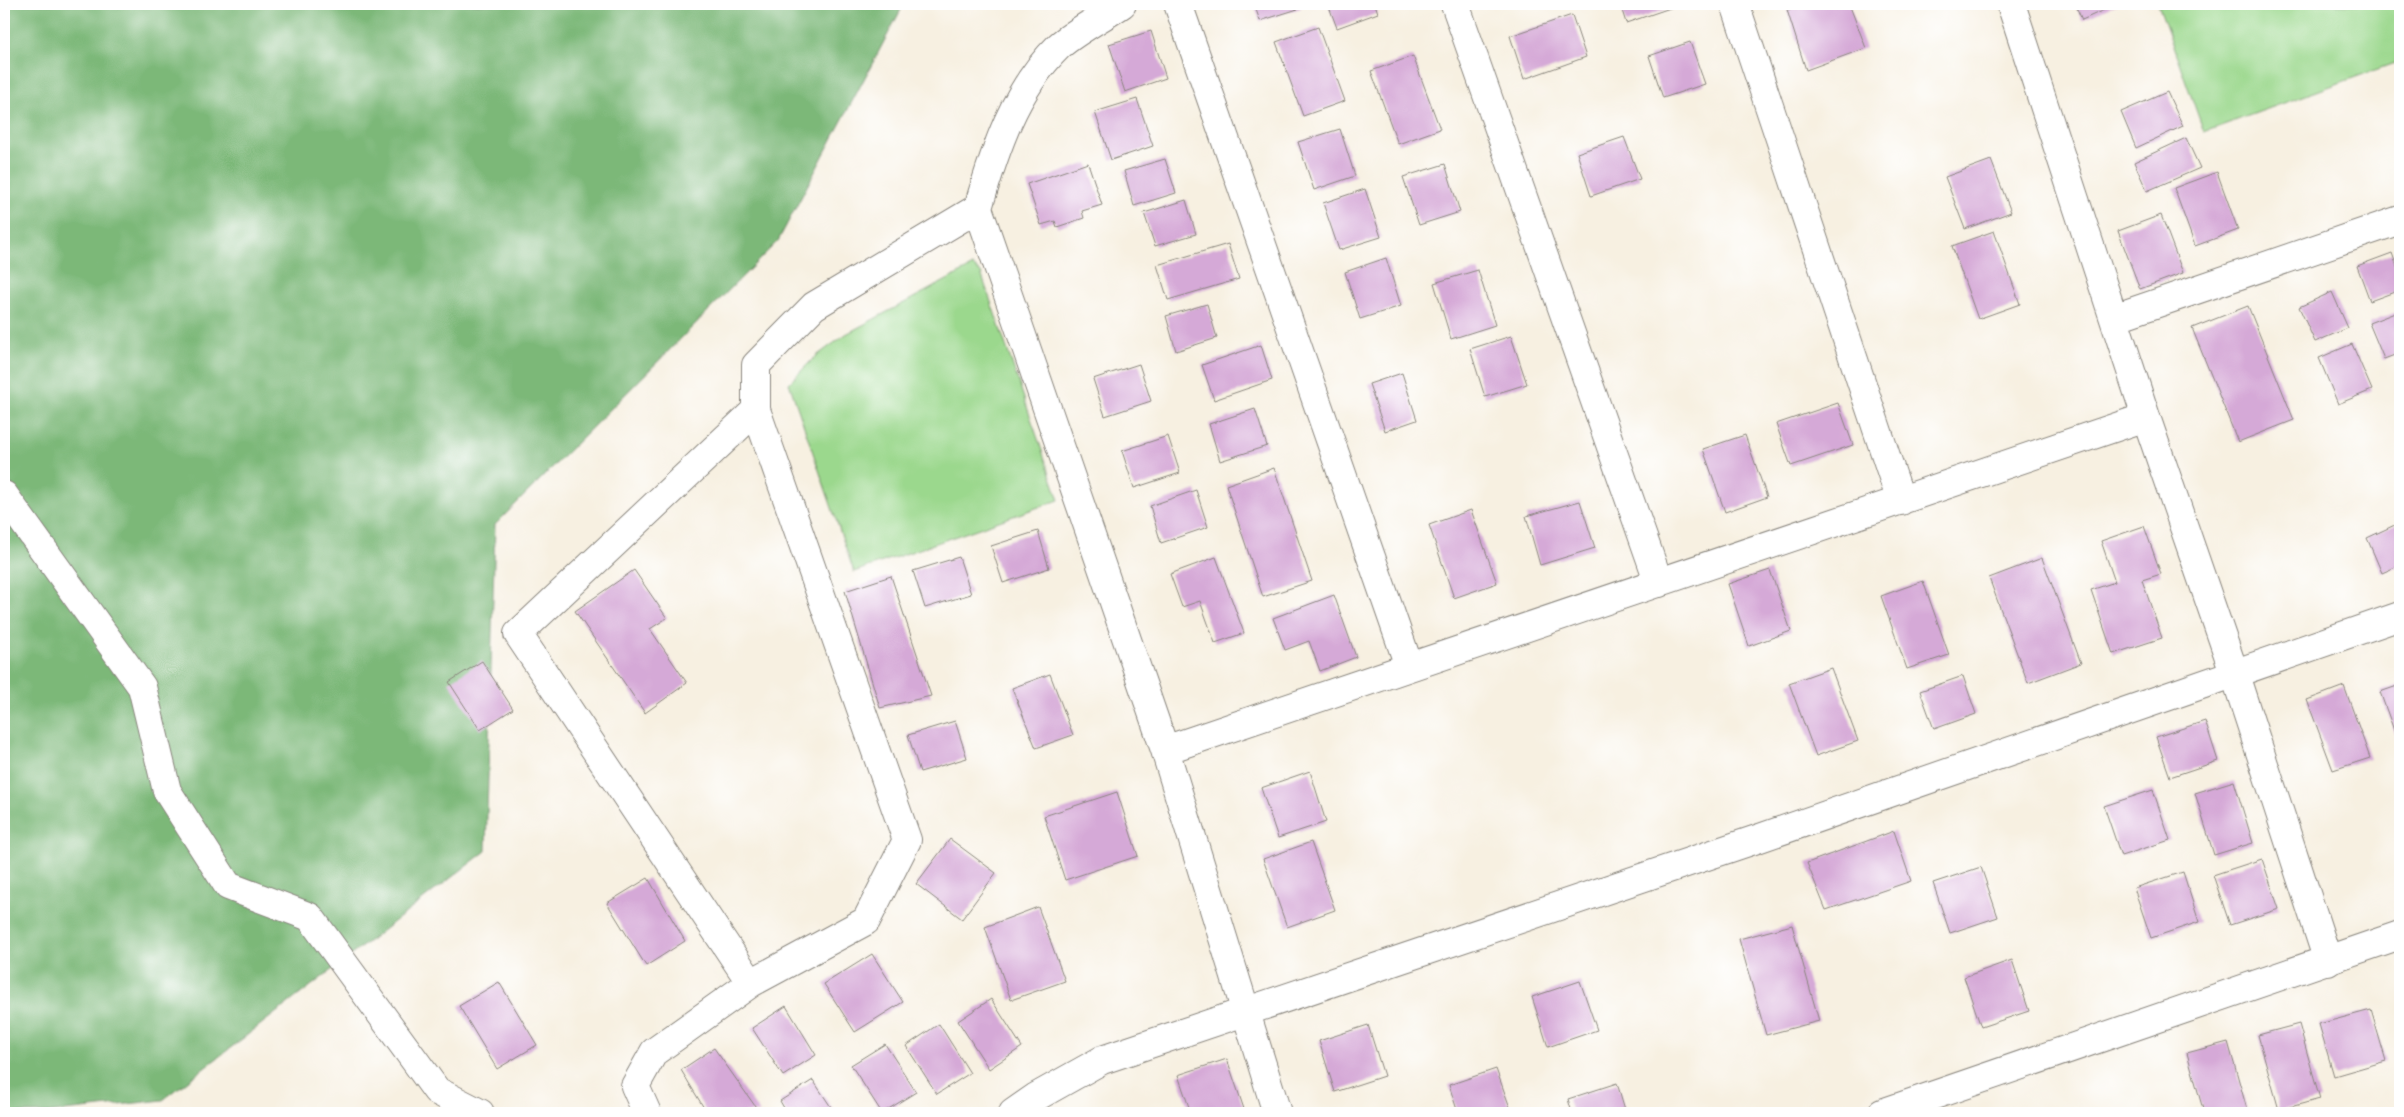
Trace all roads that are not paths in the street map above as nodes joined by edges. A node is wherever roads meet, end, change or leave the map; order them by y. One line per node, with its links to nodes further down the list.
1 (1122, 4): 6 (street)
2 (1178, 4): 15 (street)
3 (1455, 4): 13 (street)
4 (1735, 4): 12 (street)
5 (2011, 4): 8 (street)
6 (978, 208): 9 (street); 17 (street)
7 (2400, 220): 8 (street)
8 (2114, 318): 10 (street)
9 (756, 410): 20 (street); 20 (street)
10 (2146, 417): 12 (street); 16 (street)
11 (4, 495): 22 (street)
12 (1901, 501): 13 (street)
13 (1659, 582): 15 (street)
14 (2400, 616): 16 (street)
15 (1409, 666): 17 (street)
16 (2234, 672): 19 (street); 21 (street)
17 (1165, 750): 21 (street)
18 (2400, 935): 19 (street)
19 (2328, 961): 26 (street)
20 (751, 983): 23 (street)
21 (1244, 1013): 24 (street); 25 (street)
22 (480, 1113)
23 (647, 1113)
24 (1013, 1113)
25 (1277, 1113)
26 (1882, 1113)

